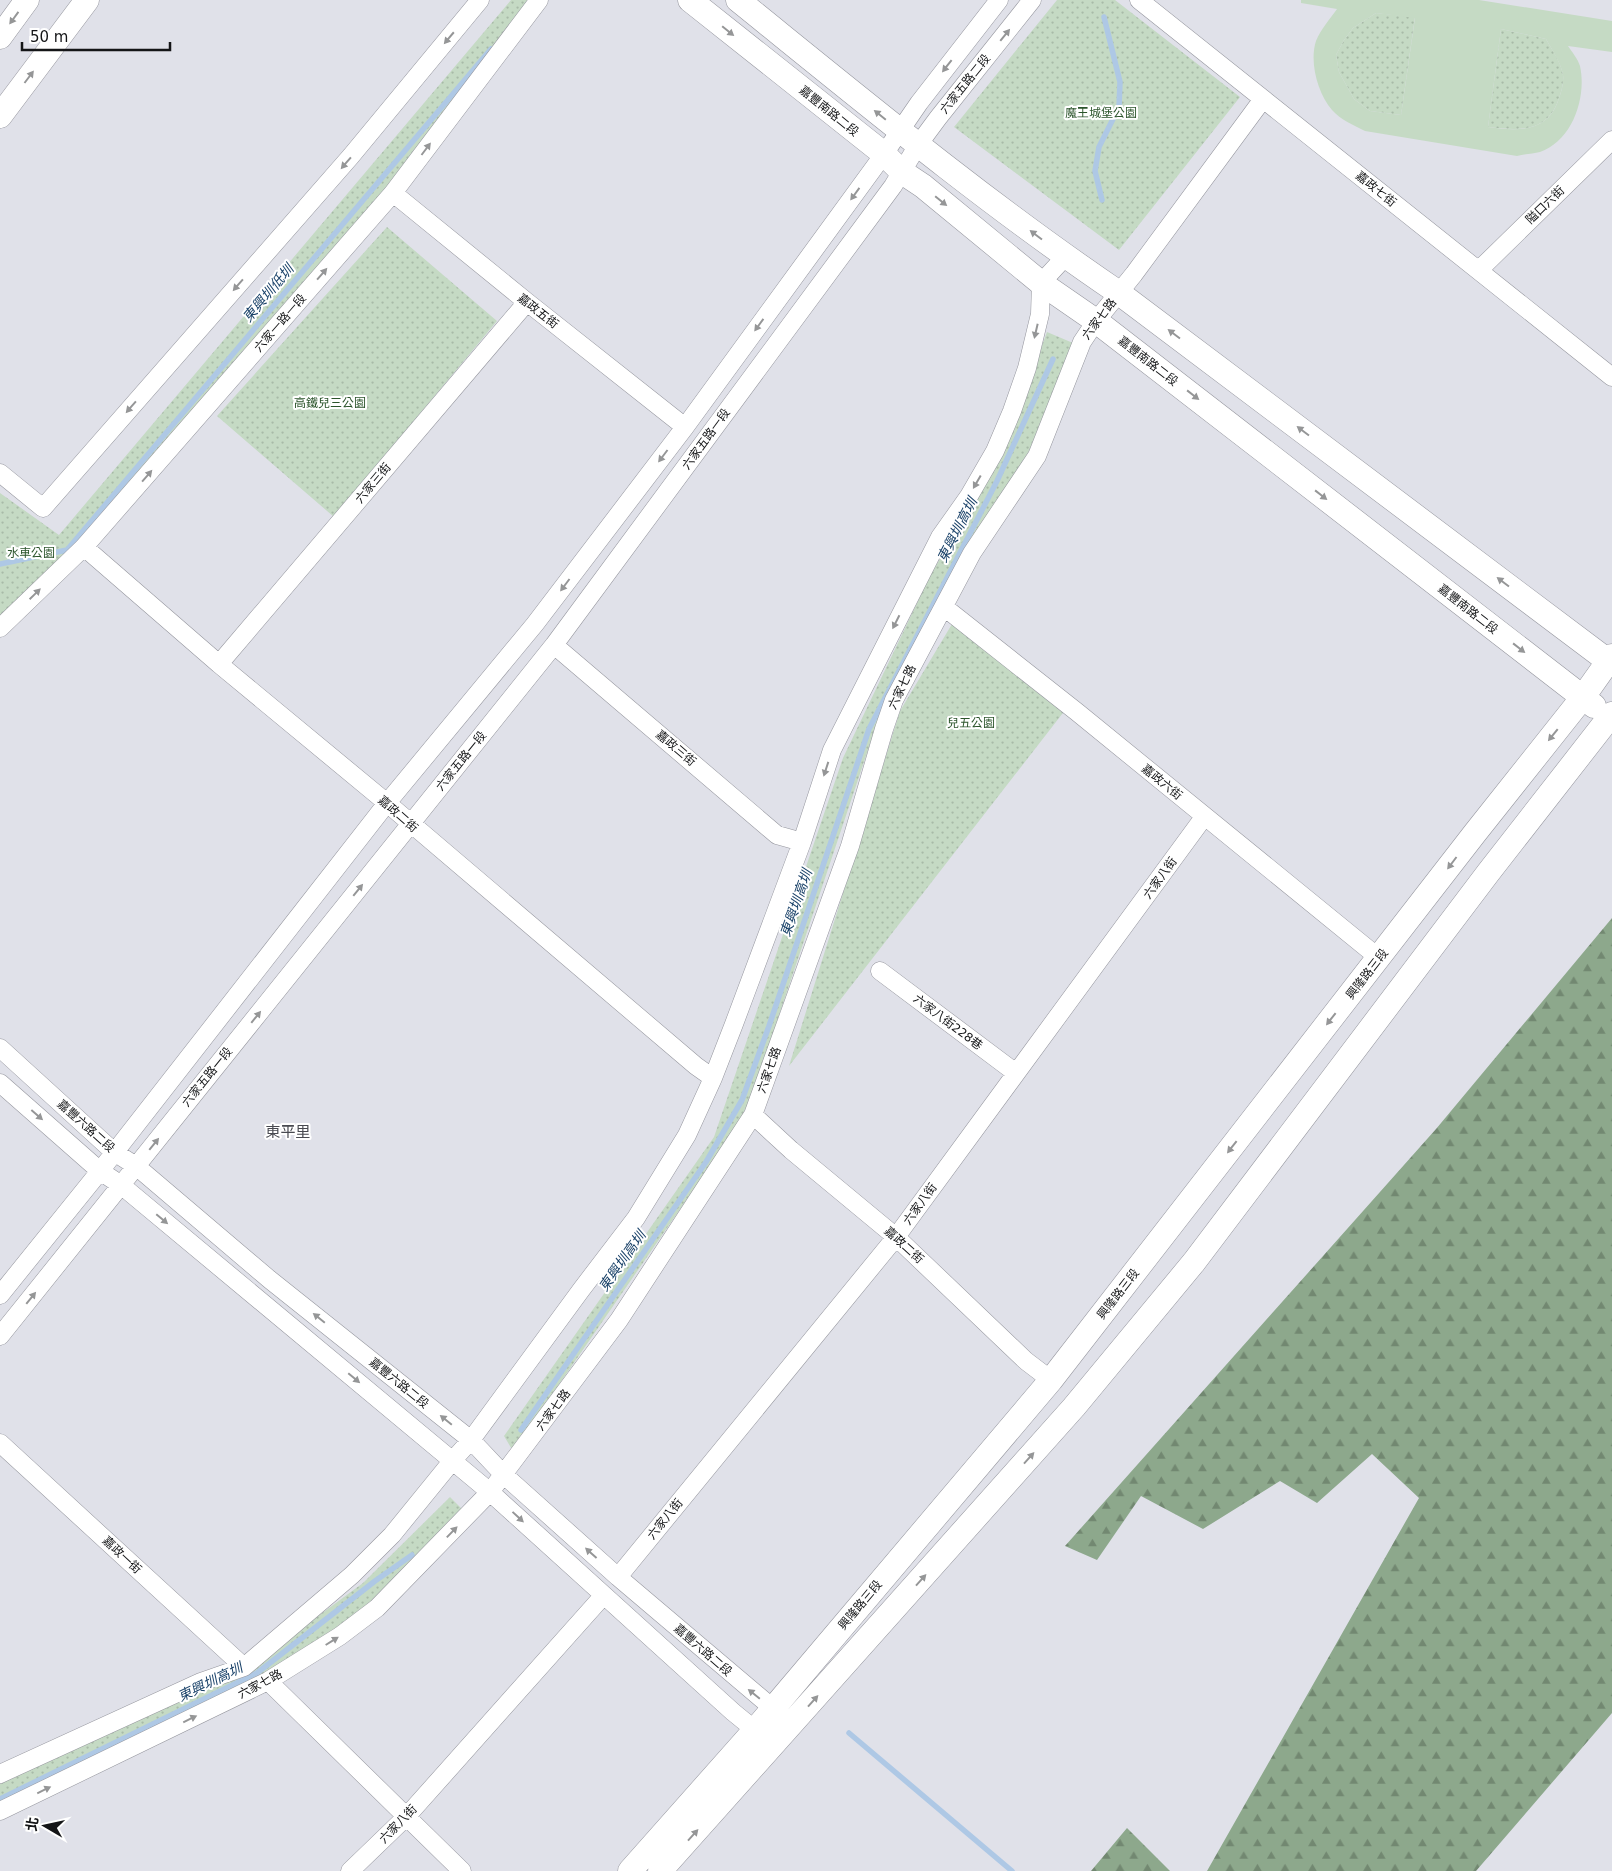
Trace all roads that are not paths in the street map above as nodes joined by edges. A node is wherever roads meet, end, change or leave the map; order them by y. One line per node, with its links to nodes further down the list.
1 (27, 0): 10 (street, one-way to 10)
2 (86, 0): 12 (street, one-way to 2)
3 (480, 0): 26 (street, one-way to 26)
4 (539, 0): 17 (street, 六家一路一段, one-way to 4)
5 (690, 0): 15 (street, 嘉豐南路二段, one-way to 15)
6 (738, 0): 13 (street, one-way to 6)
7 (998, 0): 13 (street, 六家五路二段, one-way to 13)
8 (1032, 0): 13 (street, 六家五路二段, one-way to 8)
9 (1139, 0): 11 (street, 嘉政七街)
10 (0, 37)
11 (1263, 99): 19 (street, 嘉政七街); 21 (street, 六家七路)
12 (0, 116)
13 (909, 139): 15 (street, 六家五路二段); 16 (street, 六家五路二段); 18 (street, one-way to 13)
14 (1612, 140): 19 (street, 隘口六街)
15 (884, 154): 16 (street, 嘉豐南路二段); 25 (street, 六家五路一段, one-way to 25)
16 (902, 172): 20 (street, 嘉豐南路二段, one-way to 20); 30 (street, 六家五路一段)
17 (393, 193): 22 (street, 嘉政五街); 27 (street, 六家一路一段, one-way to 17)
18 (1065, 257): 20 (street); 21 (street)
19 (1479, 270): 24 (street, 嘉政七街)
20 (1041, 283): 23 (street, 嘉豐南路二段); 38 (street, 六家七路, one-way to 38)
21 (1119, 293): 23 (street, 六家七路); 31 (street, one-way to 21)
22 (527, 302): 25 (street, 嘉政五街); 32 (street, 六家三街)
23 (1096, 321): 28 (street, 六家七路); 33 (street, 嘉豐南路二段, one-way to 33)
24 (1612, 377)
25 (685, 426): 35 (street, 六家五路一段, one-way to 35)
26 (0, 473)
27 (84, 547): 29 (street, 六家一路一段, one-way to 27); 32 (street, 嘉政二街)
28 (944, 607): 36 (street, 嘉政六街); 45 (street, 六家七路)
29 (0, 628)
30 (554, 645): 37 (street, 六家五路一段); 38 (street, 嘉政三街)
31 (1611, 660): 33 (street, 興隆路三段)
32 (219, 664): 35 (street, 嘉政二街)
33 (1583, 697): 34 (street, 嘉豐南路二段); 39 (street, 興隆路三段, one-way to 39)
34 (1610, 716): 64 (street, one-way to 34)
35 (387, 804): 37 (street, 嘉政二街); 46 (street, 六家五路一段)
36 (1204, 818): 39 (street, 嘉政六街); 42 (street, 六家八街)
37 (410, 825): 43 (street, 嘉政二街); 47 (street, 六家五路一段, one-way to 37)
38 (802, 842): 43 (street, 六家七路)
39 (1379, 958): 53 (street, 興隆路三段, one-way to 53)
40 (880, 971): 42 (street, 六家八街228巷)
41 (0, 1048): 46 (street, 嘉豐六路二段)
42 (1016, 1073): 50 (street, 六家八街)
43 (713, 1078): 54 (street, 六家七路)
44 (0, 1083): 48 (street, 嘉豐六路二段, one-way to 48)
45 (753, 1115): 50 (street, 嘉政二街); 57 (street, 六家七路)
46 (114, 1152): 47 (street, 嘉豐六路二段); 48 (street, 六家五路一段)
47 (136, 1166): 49 (street, 六家五路一段); 54 (street, 嘉豐六路二段, one-way to 47)
48 (100, 1171): 49 (street, 嘉豐六路二段); 51 (street, 六家五路一段)
49 (121, 1185): 52 (street, 六家五路一段, one-way to 49); 56 (street, 嘉豐六路二段, one-way to 56)
50 (896, 1237): 53 (street, 嘉政二街); 59 (street, 六家八街)
51 (0, 1295)
52 (0, 1336)
53 (1051, 1380): 63 (street, 興隆路三段)
54 (471, 1440): 56 (street, 六家七路); 57 (street, 嘉豐六路二段)
55 (0, 1443): 61 (street, 嘉政一街)
56 (453, 1460): 58 (street, 嘉豐六路二段); 61 (street, 六家七路)
57 (504, 1475): 58 (street, 六家七路); 59 (street, 嘉豐六路二段, one-way to 57)
58 (490, 1492): 60 (street, 嘉豐六路二段, one-way to 60); 62 (street, 六家七路, one-way to 58)
59 (618, 1577): 63 (street, 嘉豐六路二段, one-way to 59)
60 (603, 1596): 65 (street, 嘉豐六路二段); 69 (street, 六家八街)
61 (244, 1667): 67 (street, 六家七路)
62 (268, 1681): 68 (street, 六家七路, one-way to 62); 69 (street)
63 (772, 1708): 64 (street, 嘉豐六路二段); 65 (street, 興隆路三段)
64 (791, 1725): 66 (street)
65 (755, 1730): 66 (street, 嘉豐六路二段); 72 (street, 興隆路三段)
66 (770, 1748): 73 (street, one-way to 66)
67 (0, 1774)
68 (0, 1811)
69 (406, 1817): 70 (street, 六家八街); 71 (street)
70 (350, 1871)
71 (462, 1871)
72 (630, 1871)
73 (660, 1871)

